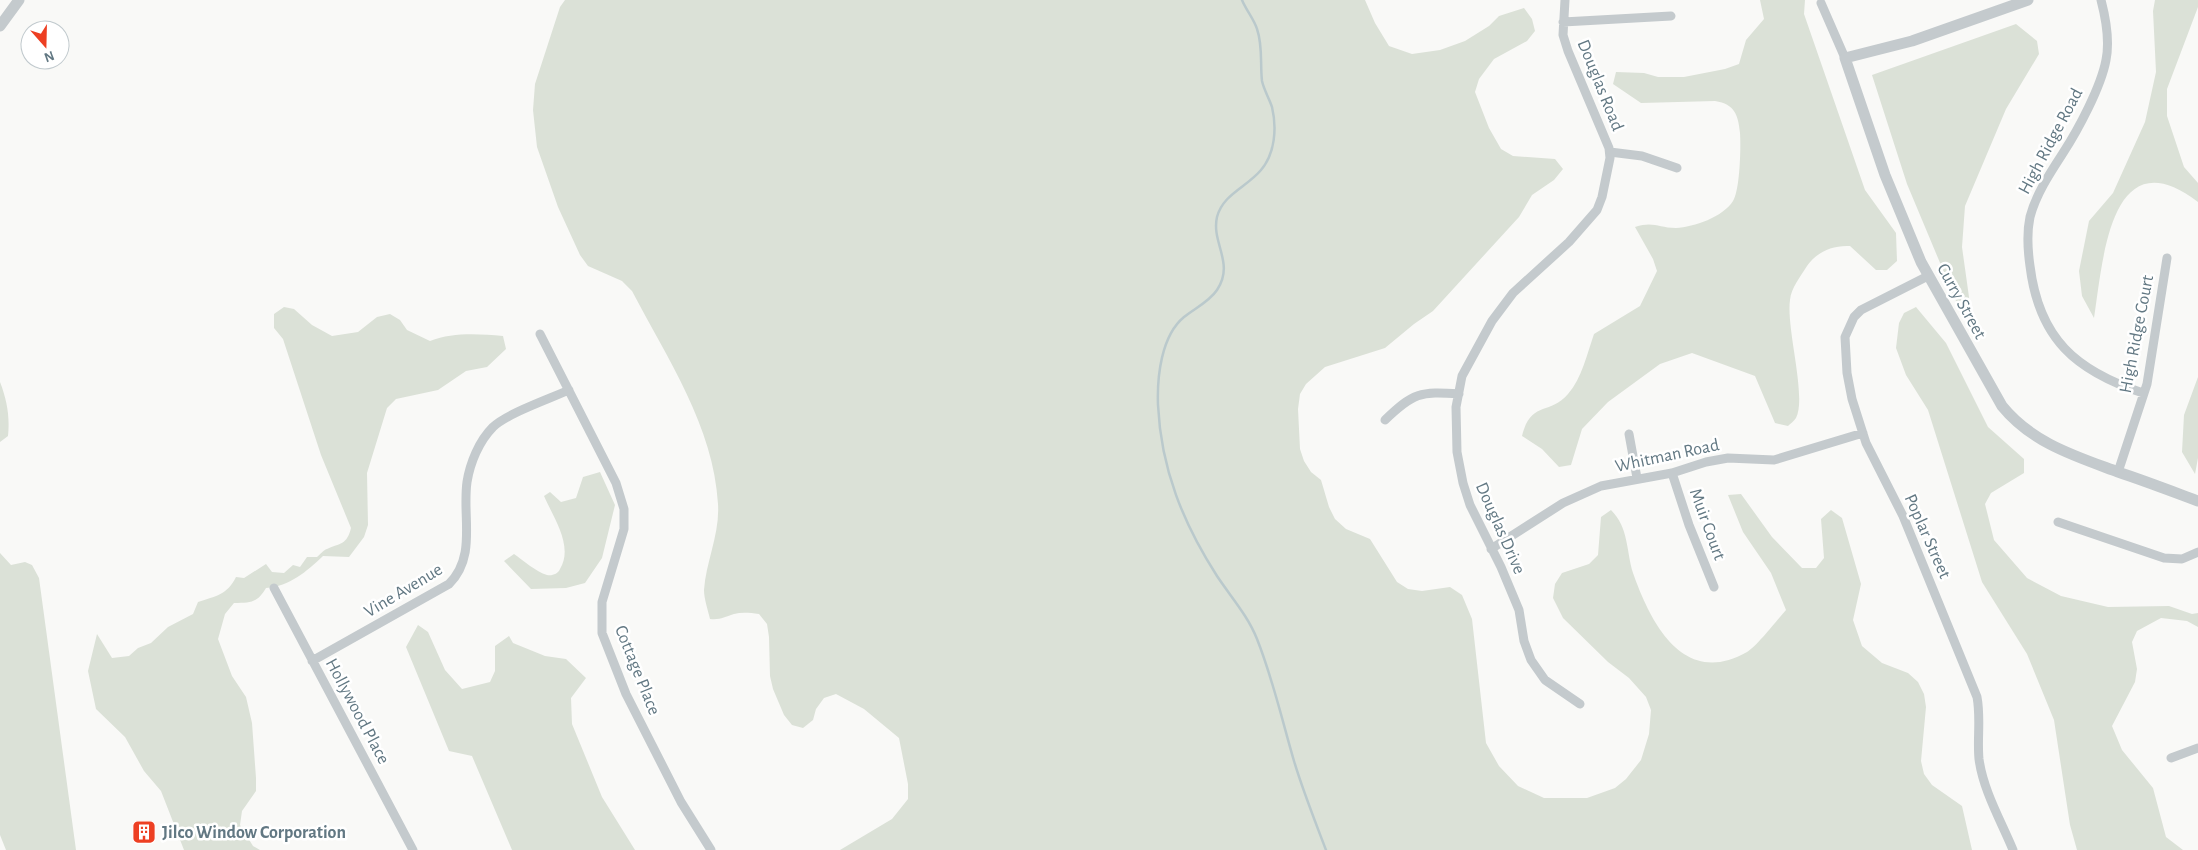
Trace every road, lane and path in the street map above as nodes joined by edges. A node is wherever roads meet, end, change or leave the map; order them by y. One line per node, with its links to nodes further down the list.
1 (19, 0): 8 (street)
2 (1565, 0): 7 (street, Douglas Road)
3 (2025, 0): 9 (street)
4 (2100, 0): 16 (street, High Ridge Road)
5 (1820, 3): 9 (street, Curry Street)
6 (1671, 16): 7 (street)
7 (1563, 22): 10 (street, Douglas Road)
8 (0, 26)
9 (1845, 58): 13 (street, Curry Street)
10 (1610, 152): 11 (street); 17 (street, Douglas Drive)
11 (1677, 168)
12 (2167, 258): 16 (street, High Ridge Court)
13 (1928, 276): 19 (street, Poplar Street); 21 (street, Curry Street)
14 (540, 334): 15 (street, Cottage Place)
15 (569, 390): 30 (street, Vine Avenue); 34 (street, Cottage Place)
16 (2143, 393): 21 (street, High Ridge Court)
17 (1459, 394): 18 (street); 26 (street, Douglas Drive)
18 (1385, 420)
19 (1862, 433): 22 (street, Whitman Road); 36 (street, Poplar Street)
20 (1629, 434): 23 (street)
21 (2118, 472): 24 (street, Curry Street)
22 (1672, 473): 23 (street, Whitman Road); 28 (street, Muir Court)
23 (1637, 478): 26 (street, Whitman Road)
24 (2198, 500)
25 (2058, 522): 27 (street)
26 (1492, 549): 31 (street, Douglas Drive)
27 (2198, 552)
28 (1714, 586)
29 (274, 588): 30 (street, Hollywood Place)
30 (312, 661): 35 (street, Hollywood Place)
31 (1580, 704)
32 (2198, 748): 33 (street)
33 (2172, 758)
34 (709, 847)
35 (413, 850)
36 (2013, 850)

